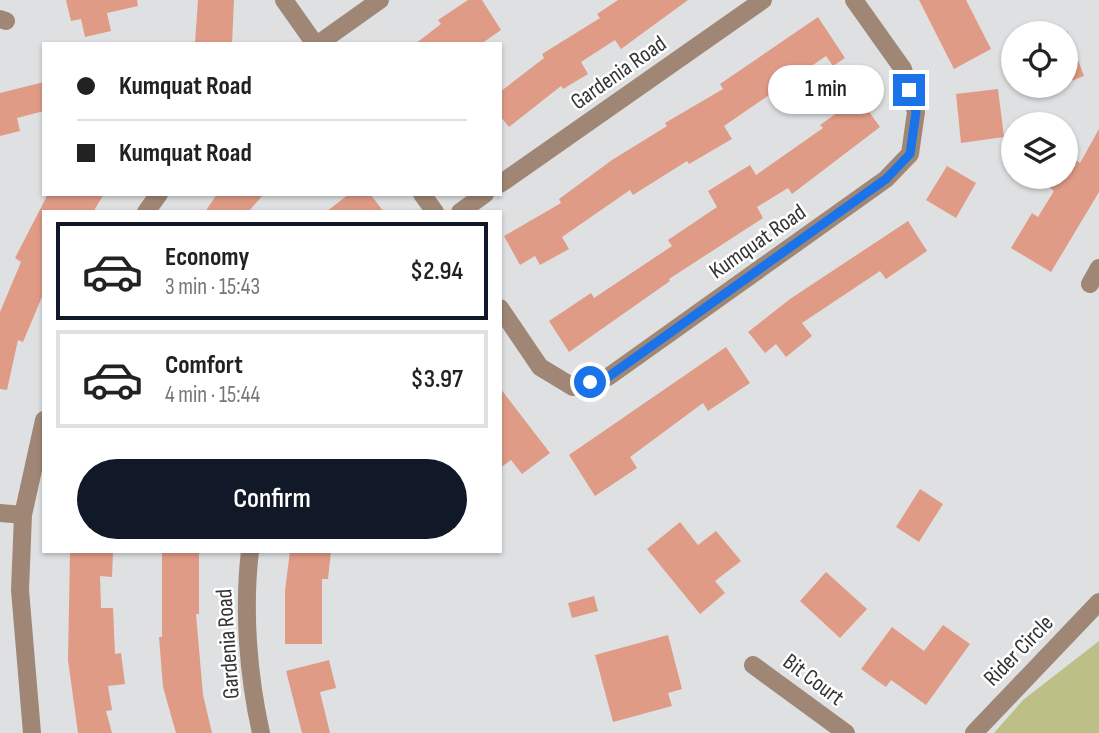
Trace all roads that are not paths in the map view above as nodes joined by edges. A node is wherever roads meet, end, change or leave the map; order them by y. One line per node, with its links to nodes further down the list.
1 (284, 0): 5 (street)
2 (380, 0): 6 (street)
3 (763, 0): 7 (street, Gardenia Road)
4 (854, 0): 12 (street, Kumquat Road)
5 (315, 42)
6 (319, 42)
7 (502, 183)
8 (482, 196): 9 (street)
9 (463, 210)
10 (1099, 268): 11 (street)
11 (1090, 284)
12 (502, 311)
13 (42, 429): 15 (street)
14 (0, 513): 15 (street)
15 (23, 515): 19 (street)
16 (250, 553): 20 (street, Gardenia Road)
17 (1099, 602): 22 (street, Rider Circle)
18 (754, 665): 21 (street, Bit Court)
19 (32, 733)
20 (261, 733)
21 (846, 733)
22 (974, 733)

